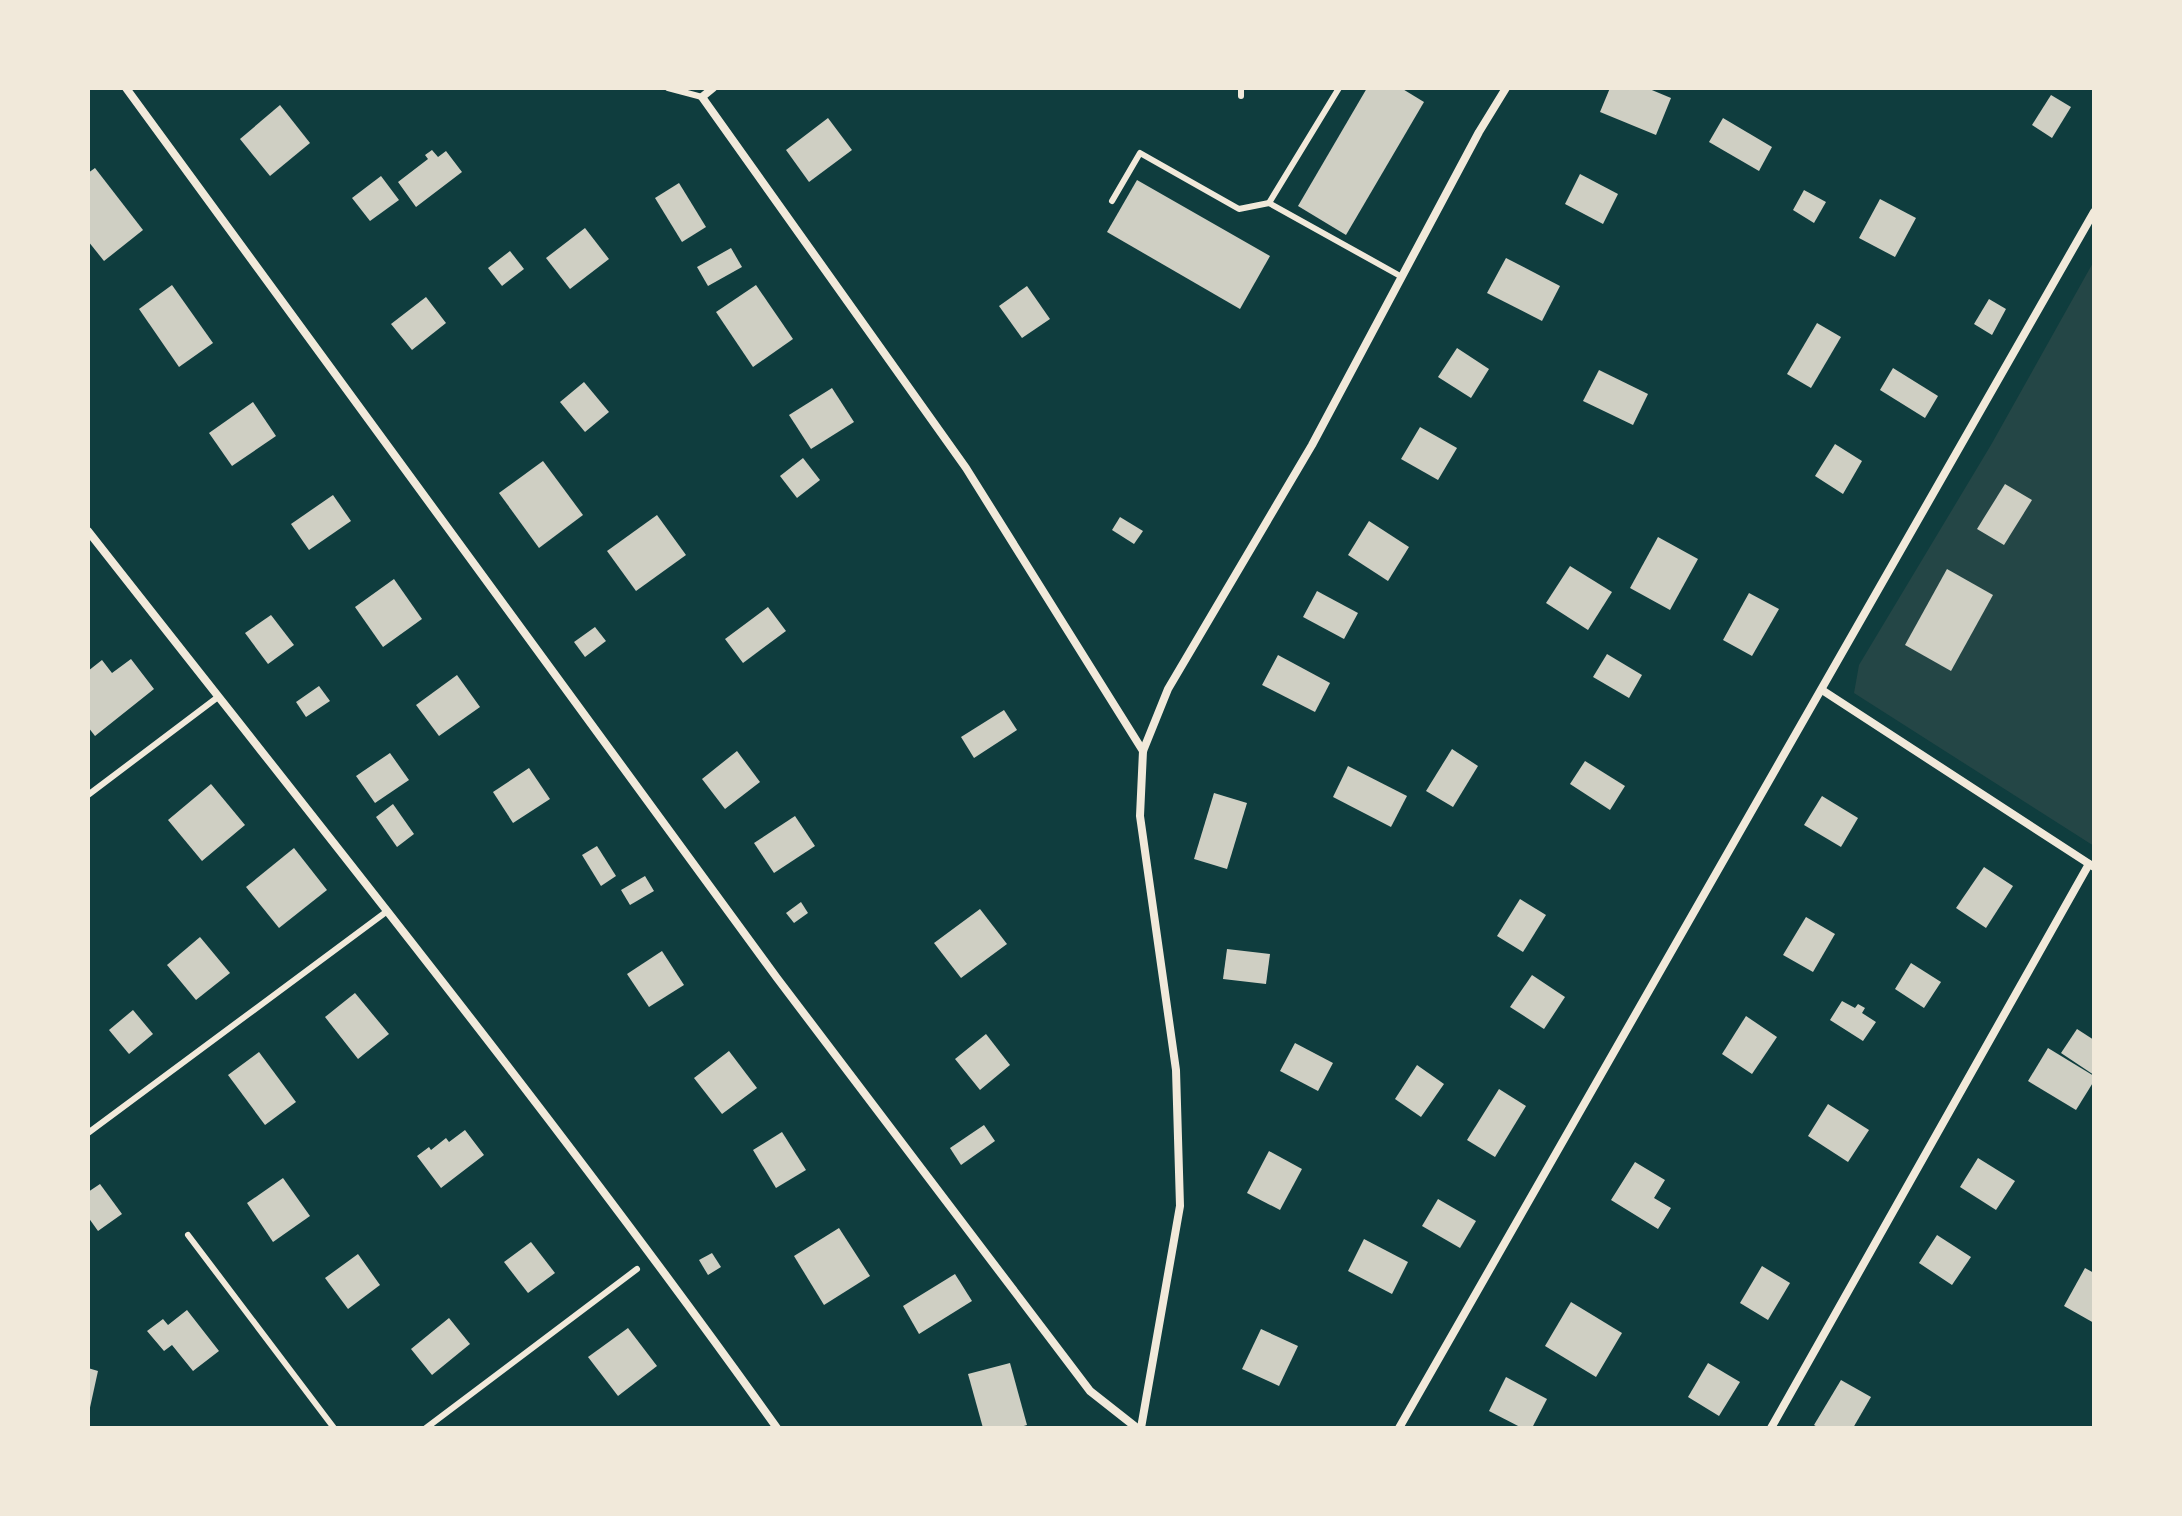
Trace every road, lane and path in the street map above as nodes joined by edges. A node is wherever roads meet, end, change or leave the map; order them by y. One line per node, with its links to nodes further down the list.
1 (126, 88): 26 (street)
2 (668, 88): 8 (lane)
3 (713, 88): 8 (street)
4 (1241, 88): 7 (lane)
5 (1339, 88): 10 (lane)
6 (1506, 88): 12 (street)
7 (1241, 96)
8 (702, 97): 16 (street)
9 (1112, 201): 10 (lane)
10 (1269, 203): 12 (lane)
11 (2094, 212): 14 (street)
12 (1402, 277): 16 (street)
13 (88, 531): 15 (street)
14 (1822, 690): 18 (street); 27 (street)
15 (218, 697): 17 (lane); 19 (street)
16 (1143, 751): 26 (street)
17 (88, 795)
18 (2092, 866): 28 (street)
19 (386, 912): 20 (lane); 25 (street)
20 (88, 1133)
21 (188, 1235): 23 (lane)
22 (637, 1269): 24 (lane)
23 (334, 1428)
24 (426, 1428)
25 (777, 1428)
26 (1139, 1428)
27 (1399, 1428)
28 (1771, 1428)

